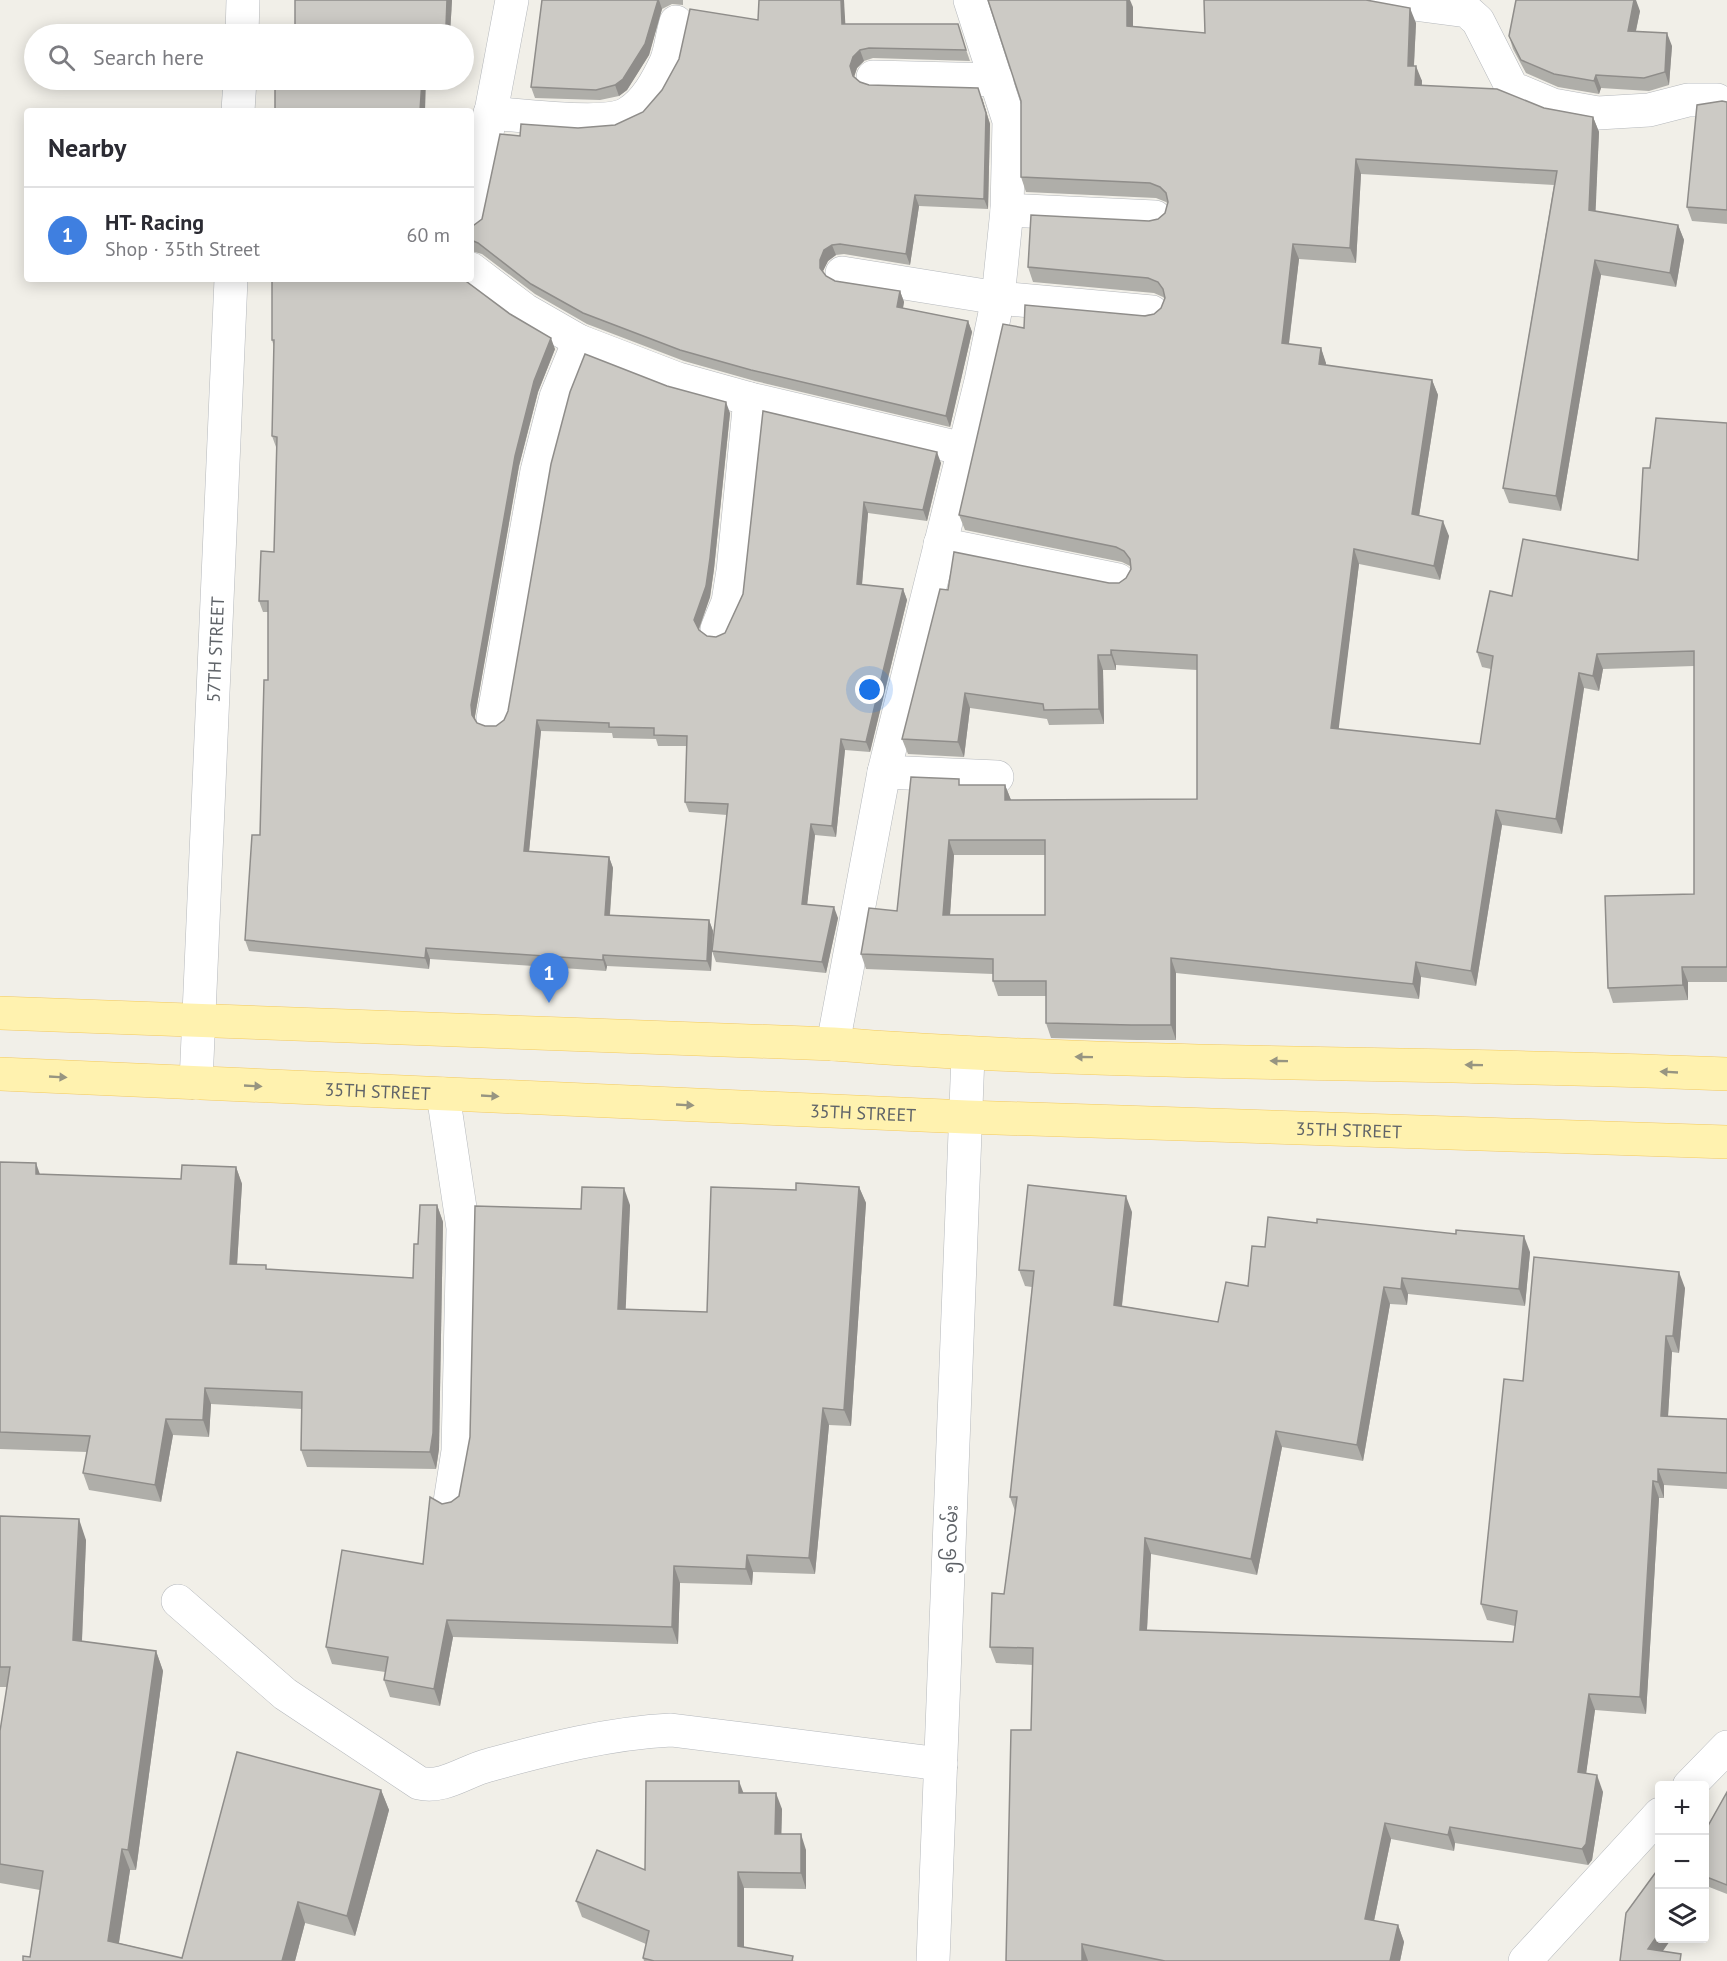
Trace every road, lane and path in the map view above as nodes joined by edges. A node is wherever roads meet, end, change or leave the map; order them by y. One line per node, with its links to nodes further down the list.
1 (243, 0): 6 (street)
2 (512, 0): 12 (street)
3 (970, 0): 8 (street)
4 (1383, 0): 10 (street)
5 (676, 22): 12 (street)
6 (242, 24)
7 (873, 77): 8 (street)
8 (997, 80): 14 (street)
9 (239, 90): 11 (street)
10 (1717, 100)
11 (238, 108)
12 (490, 113): 13 (street)
13 (474, 201)
14 (1007, 210): 15 (street); 19 (street)
15 (1155, 217)
16 (474, 271): 21 (street)
17 (842, 273): 19 (street)
18 (231, 282): 31 (street, 57TH STREET)
19 (998, 298): 20 (street); 23 (street)
20 (1152, 312)
21 (579, 341): 22 (street); 27 (street)
22 (750, 399): 23 (street); 26 (street)
23 (964, 449): 24 (street)
24 (940, 544): 25 (street); 28 (street)
25 (1118, 580)
26 (717, 629)
27 (493, 718)
28 (884, 771): 29 (street); 32 (street)
29 (997, 777)
30 (0, 1013): 31 (main road)
31 (200, 1021): 32 (main road); 36 (street, 57TH STREET)
32 (833, 1044): 33 (main road)
33 (968, 1055): 35 (main road, one-way to 33); 38 (street, ၅၆ လမ်း)
34 (0, 1074): 36 (main road, 35TH STREET, one-way to 36)
35 (1727, 1074)
36 (196, 1083): 37 (main road, 35TH STREET, one-way to 37)
37 (443, 1094): 38 (main road, 35TH STREET, one-way to 38); 40 (street)
38 (967, 1118): 39 (main road, 35TH STREET); 43 (street, ၅၆ လမ်း)
39 (1727, 1142)
40 (450, 1502)
41 (178, 1602): 43 (street)
42 (1727, 1747): 44 (street)
43 (941, 1764): 46 (street, ၅၆ လမ်း)
44 (1693, 1781)
45 (1655, 1818): 47 (street)
46 (933, 1961)
47 (1524, 1961)

